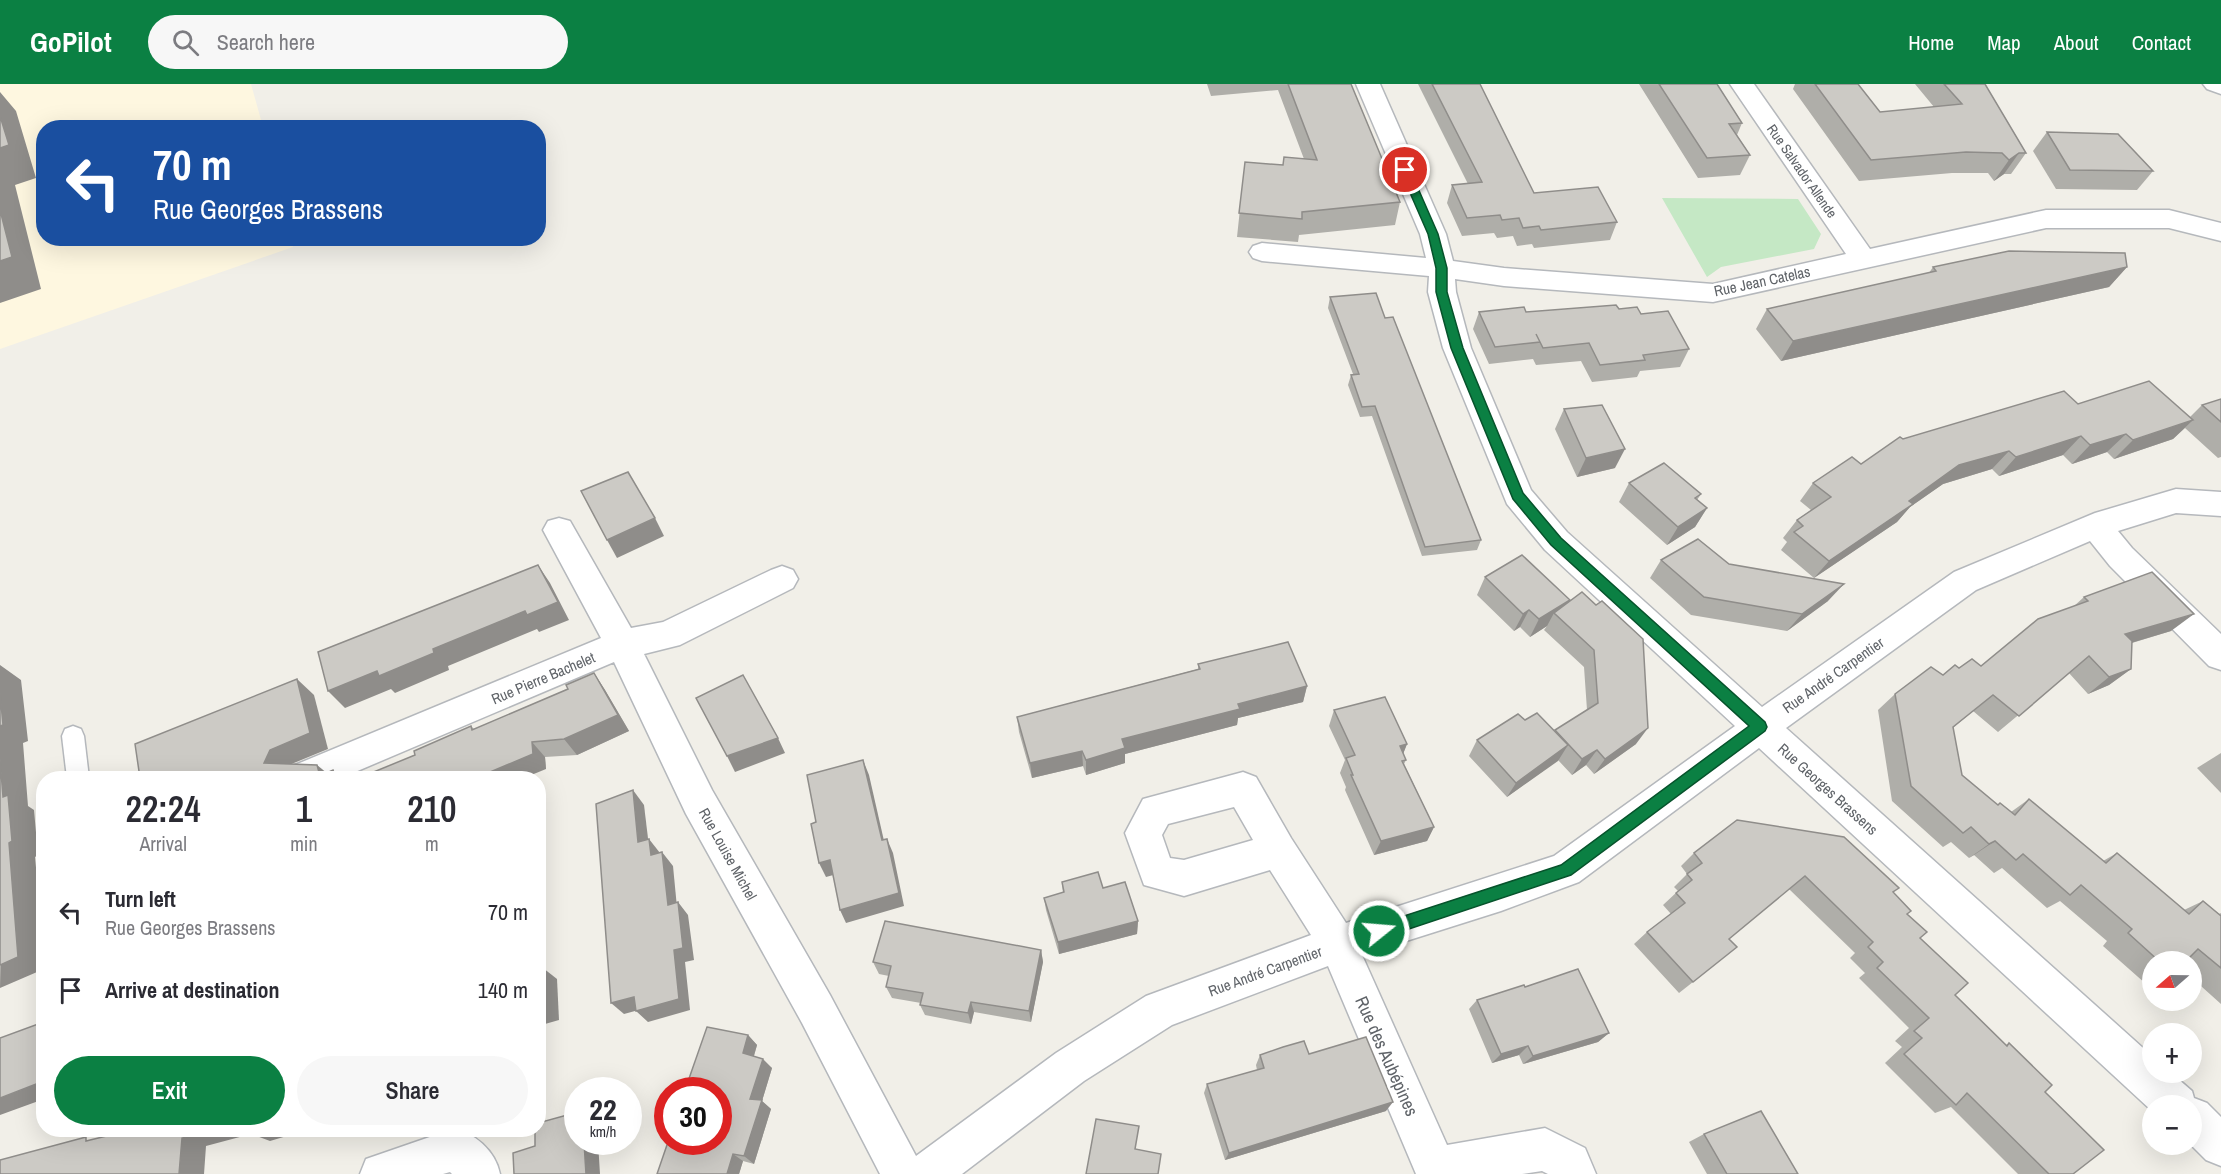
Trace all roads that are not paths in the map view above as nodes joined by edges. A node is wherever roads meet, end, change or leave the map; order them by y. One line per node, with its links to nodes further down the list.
1 (1368, 84): 8 (street, Rue Georges Brassens)
2 (1742, 84): 7 (street, Rue Salvador Allende)
3 (2215, 84): 4 (street)
4 (2221, 87)
5 (2221, 232): 7 (street, Rue Jean Catelas)
6 (1262, 252): 8 (street, Rue Jean Catelas)
7 (1863, 259): 8 (street, Rue Jean Catelas)
8 (1442, 268): 15 (street, Rue Georges Brassens)
9 (2221, 504): 10 (street, Rue André Carpentier)
10 (2095, 525): 14 (street); 15 (street, Rue André Carpentier)
11 (559, 530): 13 (street, Rue Louise Michel)
12 (782, 579): 13 (street, Rue Pierre Bachelet)
13 (622, 644): 18 (street, Rue Pierre Bachelet); 27 (street, Rue Louise Michel)
14 (2221, 656)
15 (1760, 727): 20 (street, Rue André Carpentier); 21 (street, Rue Georges Brassens)
16 (73, 736): 17 (lane)
17 (77, 771)
18 (320, 771)
19 (1278, 850): 20 (street, Rue des Aubépines)
20 (1338, 944): 24 (street, Rue des Aubépines); 28 (street, Rue André Carpentier)
21 (2165, 1095)
22 (2202, 1127): 23 (street)
23 (2221, 1145)
24 (1437, 1171): 29 (street, Rue des Aubépines)
25 (381, 1174): 26 (street)
26 (479, 1174)
27 (903, 1174)
28 (927, 1174)
29 (1575, 1174)

